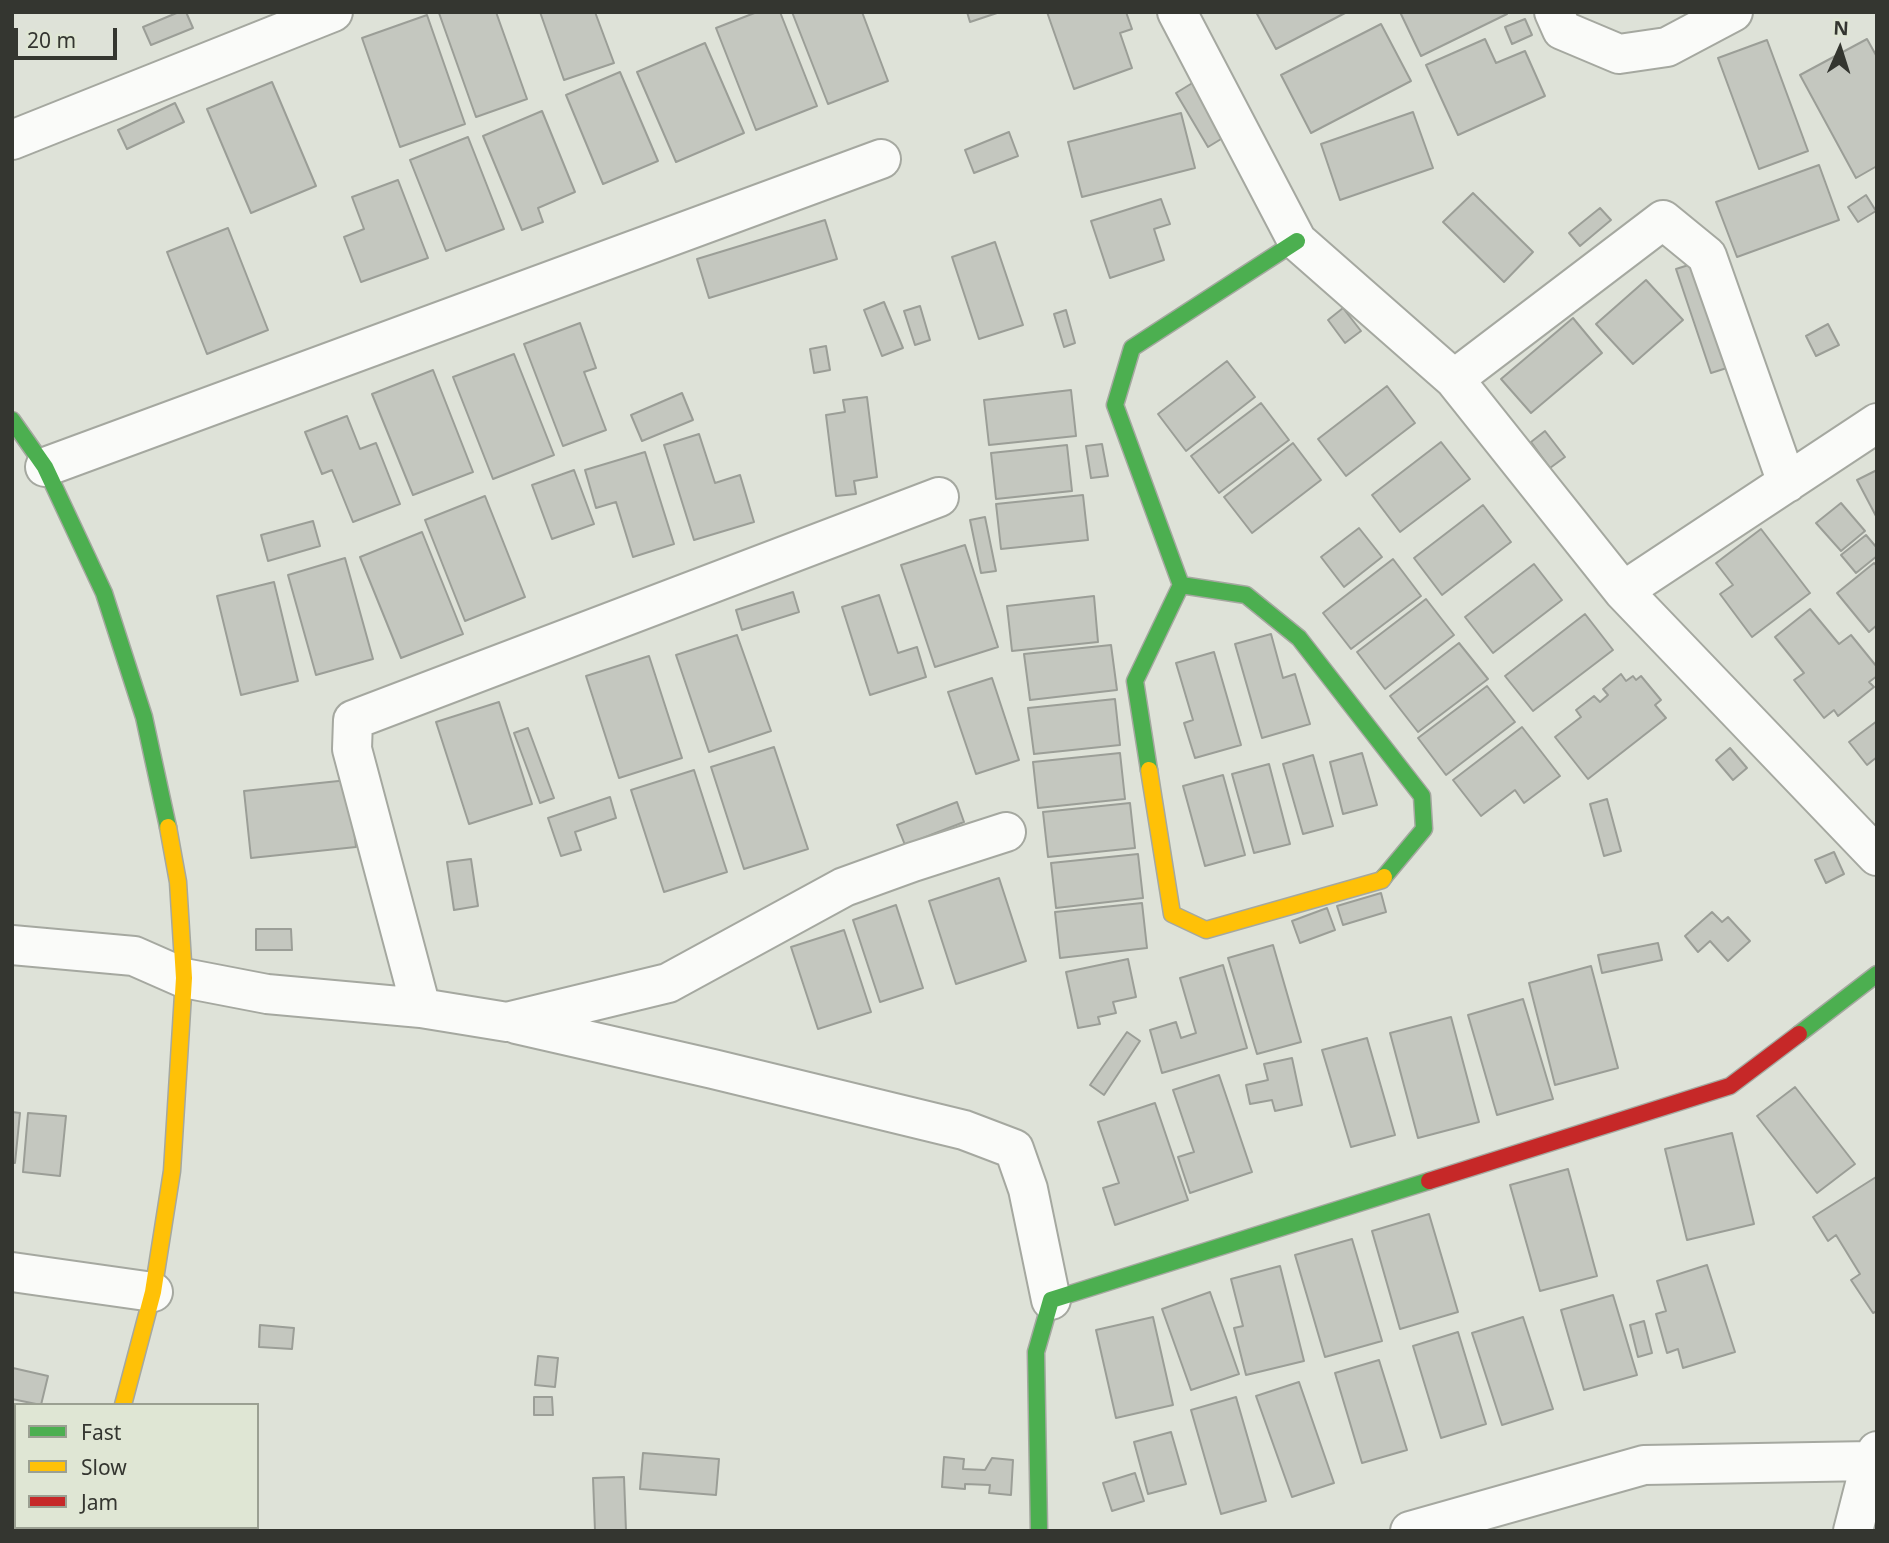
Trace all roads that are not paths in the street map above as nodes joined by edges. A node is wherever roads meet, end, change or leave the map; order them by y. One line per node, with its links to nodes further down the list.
1 (333, 12): 5 (street)
2 (1177, 12): 7 (street)
3 (1554, 12): 4 (street)
4 (1733, 12)
5 (12, 141)
6 (881, 159): 11 (street)
7 (1297, 241): 8 (street); 14 (street)
8 (1454, 379): 12 (street); 15 (street)
9 (12, 420): 11 (street)
10 (1877, 423): 12 (street)
11 (45, 467): 20 (street)
12 (1787, 483): 15 (street)
13 (939, 497): 21 (street)
14 (1181, 585): 14 (street)
15 (1623, 591): 17 (street)
16 (1006, 832): 22 (street)
17 (1877, 856)
18 (12, 945): 20 (street)
19 (1877, 974): 25 (street)
20 (184, 978): 21 (street); 24 (street)
21 (421, 1008): 22 (street)
22 (508, 1022): 25 (street)
23 (12, 1272): 24 (street)
24 (153, 1292): 26 (street)
25 (1051, 1300): 28 (street)
26 (124, 1403)
27 (1874, 1456): 29 (street); 30 (street)
28 (1040, 1531)
29 (1410, 1531)
30 (1853, 1531)

